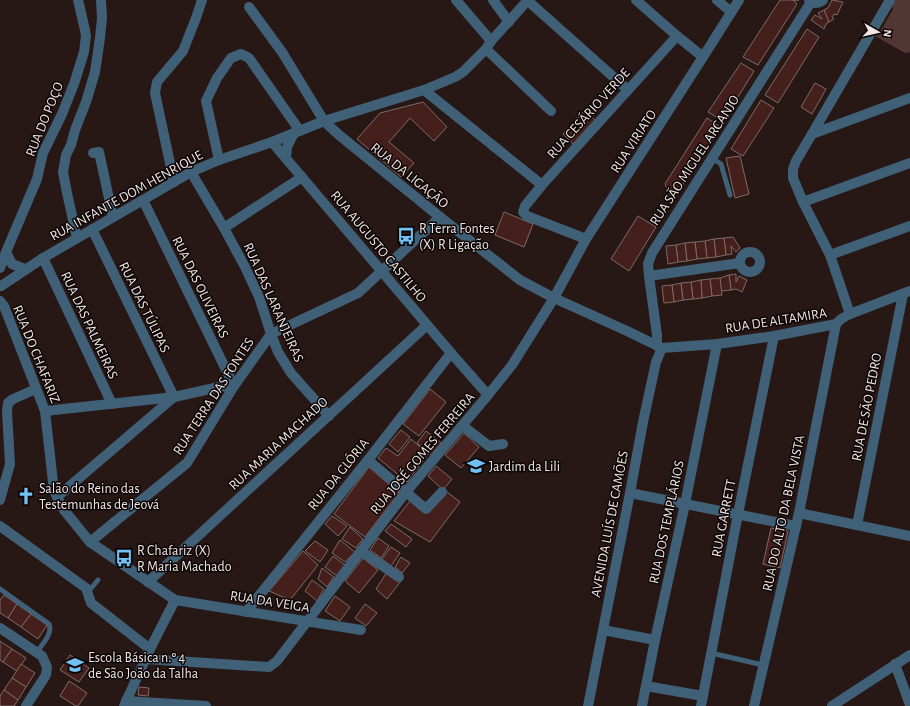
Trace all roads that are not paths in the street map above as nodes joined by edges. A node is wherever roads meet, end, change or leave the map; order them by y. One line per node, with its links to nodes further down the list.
1 (78, 0): 46 (street, RUA DO POÇO)
2 (101, 0): 44 (street)
3 (202, 0): 34 (street)
4 (456, 0): 17 (street)
5 (493, 0): 15 (street)
6 (527, 0): 15 (street, RUA INFANTE DOM HENRIQUE); 20 (street)
7 (636, 0): 16 (street)
8 (717, 0): 14 (street)
9 (739, 0): 14 (street, RUA VIRIATO)
10 (823, 0): 12 (street)
11 (890, 0): 25 (street)
12 (810, 1): 29 (street, RUA SÃO MIGUEL ARCANJO)
13 (249, 7): 23 (street, RUA DA LIGAÇÃO)
14 (731, 12): 18 (street, RUA VIRIATO)
15 (508, 22): 17 (street, RUA INFANTE DOM HENRIQUE)
16 (676, 36): 18 (street); 20 (street, RUA CESÁRIO VERDE)
17 (489, 45): 19 (street, RUA INFANTE DOM HENRIQUE); 22 (street)
18 (703, 57): 45 (street, RUA VIRIATO)
19 (424, 90): 23 (street, RUA INFANTE DOM HENRIQUE); 35 (street)
20 (628, 90): 35 (street, RUA CESÁRIO VERDE)
21 (910, 98): 25 (street)
22 (551, 111)
23 (324, 121): 24 (street, RUA INFANTE DOM HENRIQUE); 40 (street, RUA DA LIGAÇÃO)
24 (297, 132): 26 (street, RUA INFANTE DOM HENRIQUE); 28 (street); 30 (street)
25 (812, 134): 38 (street)
26 (272, 142): 28 (street, RUA AUGUSTO CASTILHO); 30 (street, RUA INFANTE DOM HENRIQUE)
27 (93, 153): 39 (street)
28 (286, 158): 33 (street, RUA AUGUSTO CASTILHO)
29 (712, 158): 36 (lane); 53 (street, RUA SÃO MIGUEL ARCANJO)
30 (219, 160): 32 (street, RUA INFANTE DOM HENRIQUE)
31 (910, 163): 38 (street)
32 (191, 172): 34 (street, RUA INFANTE DOM HENRIQUE); 42 (street, RUA DAS LARANJEIRAS)
33 (302, 177): 42 (street); 52 (street, RUA AUGUSTO CASTILHO)
34 (174, 182): 37 (street, RUA INFANTE DOM HENRIQUE)
35 (542, 185): 45 (street, RUA CESÁRIO VERDE)
36 (730, 195)
37 (143, 200): 39 (street, RUA INFANTE DOM HENRIQUE); 66 (street, RUA DAS OLIVEIRAS)
38 (803, 202): 47 (street)
39 (113, 217): 43 (street, RUA INFANTE DOM HENRIQUE)
40 (440, 217): 52 (street, RUA TERRA DAS FONTES); 56 (street, RUA DA LIGAÇÃO)
41 (910, 226): 47 (street)
42 (224, 228): 61 (street, RUA DAS LARANJEIRAS)
43 (92, 229): 44 (street, RUA INFANTE DOM HENRIQUE); 69 (street, RUA DAS TÚLIPAS)
44 (77, 238): 48 (street, RUA INFANTE DOM HENRIQUE)
45 (586, 239): 56 (street, RUA VIRIATO)
46 (6, 252): 50 (street, RUA DO POÇO); 51 (street)
47 (830, 255): 58 (street)
48 (43, 258): 51 (street, RUA INFANTE DOM HENRIQUE); 71 (street, RUA DAS PALMEIRAS)
49 (740, 263): 53 (street)
50 (0, 268)
51 (25, 269): 54 (street, RUA INFANTE DOM HENRIQUE)
52 (382, 271): 60 (street, RUA AUGUSTO CASTILHO); 61 (street, RUA TERRA DAS FONTES)
53 (649, 276): 64 (street, RUA SÃO MIGUEL ARCANJO)
54 (0, 289)
55 (906, 293): 58 (street, RUA DE ALTAMIRA); 86 (street, RUA DE SÃO PEDRO)
56 (554, 298): 64 (street, RUA DA LIGAÇÃO); 68 (street, RUA JOSÉ GOMES FERREIRA)
57 (0, 301): 67 (street, RUA DO CHAFARIZ)
58 (850, 314): 59 (street, RUA DE ALTAMIRA)
59 (836, 324): 62 (street, RUA DE ALTAMIRA); 84 (street, RUA DO ALTO DA BELA VISTA)
60 (428, 325): 65 (street, RUA AUGUSTO CASTILHO); 74 (street, RUA MARIA MACHADO)
61 (271, 334): 66 (street, RUA TERRA DAS FONTES); 74 (street, RUA DAS LARANJEIRAS)
62 (774, 336): 63 (street, RUA DE ALTAMIRA); 85 (street, RUA GARRETT)
63 (717, 344): 64 (street, RUA DE ALTAMIRA); 83 (street, RUA DOS TEMPLÁRIOS)
64 (660, 347): 80 (street, AVENIDA LUÍS DE CAMÕES)
65 (451, 353): 68 (street, RUA AUGUSTO CASTILHO); 77 (street, RUA DA GLÓRIA)
66 (234, 386): 69 (street); 90 (street, RUA TERRA DAS FONTES)
67 (36, 389): 72 (street, RUA DO CHAFARIZ); 82 (street)
68 (488, 395): 75 (street, RUA JOSÉ GOMES FERREIRA)
69 (174, 397): 70 (street); 73 (street)
70 (154, 399): 71 (street); 73 (street)
71 (112, 404): 72 (street)
72 (45, 411): 81 (street, RUA DO CHAFARIZ)
73 (158, 412): 81 (street)
74 (329, 416): 94 (street, RUA MARIA MACHADO)
75 (463, 426): 76 (street); 78 (street, RUA JOSÉ GOMES FERREIRA)
76 (503, 444)
77 (368, 460): 78 (street); 98 (street, RUA DA GLÓRIA)
78 (406, 492): 79 (street); 91 (street, RUA JOSÉ GOMES FERREIRA)
79 (442, 492)
80 (630, 493): 83 (street); 102 (street, AVENIDA LUÍS DE CAMÕES)
81 (57, 497): 90 (street, RUA DO CHAFARIZ)
82 (0, 500)
83 (685, 504): 85 (street); 103 (street, RUA DOS TEMPLÁRIOS)
84 (799, 513): 86 (street); 88 (street, RUA DO ALTO DA BELA VISTA)
85 (738, 514): 88 (street); 106 (street, RUA GARRETT)
86 (857, 525): 89 (street)
87 (0, 526): 96 (street)
88 (796, 526): 110 (street, RUA DO ALTO DA BELA VISTA)
89 (910, 536)
90 (90, 542): 94 (street, RUA DO CHAFARIZ)
91 (361, 551): 92 (street); 99 (street, RUA JOSÉ GOMES FERREIRA)
92 (399, 577)
93 (98, 580): 96 (lane)
94 (148, 582): 97 (street, RUA DO CHAFARIZ)
95 (0, 590): 105 (lane)
96 (88, 593): 104 (street)
97 (175, 600): 98 (street, RUA DA VEIGA); 104 (street)
98 (246, 612): 99 (street, RUA DA VEIGA)
99 (307, 621): 101 (street, RUA DA VEIGA); 108 (street, RUA JOSÉ GOMES FERREIRA)
100 (0, 628): 105 (street)
101 (361, 630)
102 (603, 630): 103 (street); 119 (street, AVENIDA LUÍS DE CAMÕES)
103 (655, 640): 111 (street, RUA DOS TEMPLÁRIOS)
104 (150, 649): 108 (street)
105 (37, 652): 116 (street)
106 (711, 653): 110 (lane); 112 (street, RUA GARRETT)
107 (910, 655): 109 (street)
108 (146, 659): 114 (street)
109 (895, 664): 113 (street); 115 (street)
110 (764, 665): 121 (street, RUA DO ALTO DA BELA VISTA)
111 (646, 686): 112 (street); 120 (street, RUA DOS TEMPLÁRIOS)
112 (702, 701)
113 (848, 701): 122 (street)
114 (125, 703): 117 (street)
115 (910, 705)
116 (26, 706)
117 (195, 706): 118 (street)
118 (206, 706)
119 (588, 706)
120 (642, 706)
121 (754, 706)
122 (832, 706)

